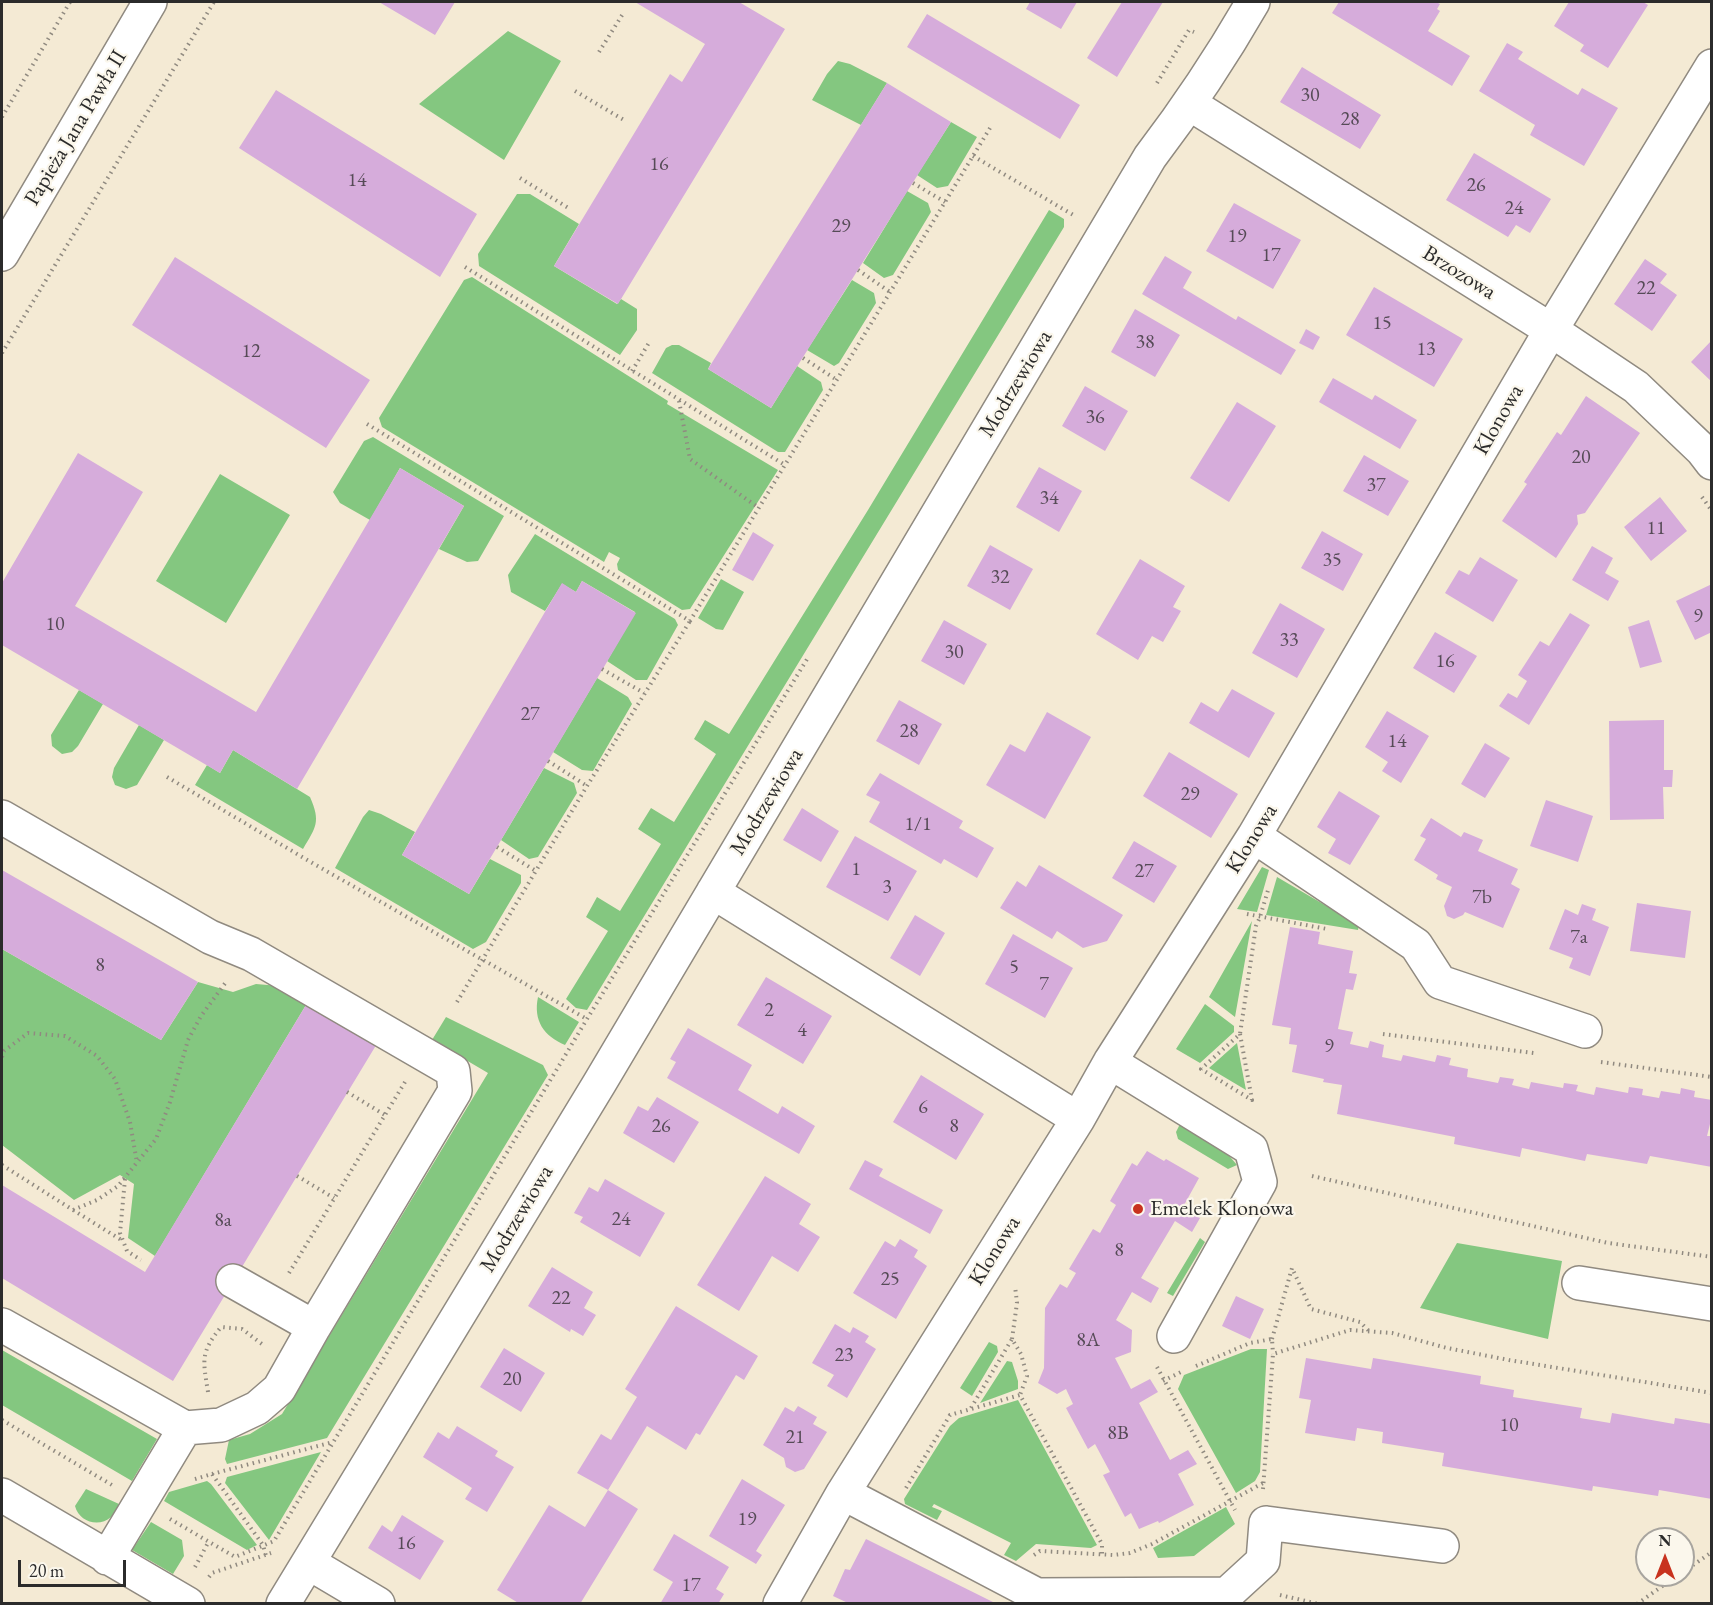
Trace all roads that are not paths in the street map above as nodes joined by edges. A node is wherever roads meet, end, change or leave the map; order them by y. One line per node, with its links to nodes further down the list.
1 (150, 2): 5 (street, Papieża Jana Pawła II)
2 (1253, 2): 4 (street, Modrzewiowa)
3 (1712, 66): 6 (street, Klonowa)
4 (1190, 104): 6 (street, Brzozowa); 10 (street, Modrzewiowa)
5 (2, 254)
6 (1551, 330): 7 (street, Brzozowa); 9 (street, Klonowa)
7 (1712, 463)
8 (2, 818): 18 (street)
9 (1254, 836): 11 (street); 12 (street, Klonowa)
10 (713, 892): 13 (street); 25 (street, Modrzewiowa)
11 (1585, 1031)
12 (1110, 1062): 13 (street, Klonowa); 19 (street)
13 (1078, 1119): 21 (street, Klonowa)
14 (233, 1281): 18 (street)
15 (1579, 1283): 16 (street)
16 (1712, 1304)
17 (2, 1325): 20 (street)
18 (314, 1327): 20 (street)
19 (1174, 1336)
20 (185, 1428): 24 (street)
21 (843, 1493): 23 (street); 28 (street, Klonowa)
22 (2, 1495): 24 (street)
23 (1442, 1546)
24 (107, 1558): 26 (street)
25 (296, 1584): 27 (street)
26 (188, 1604)
27 (378, 1604)
28 (780, 1604)

